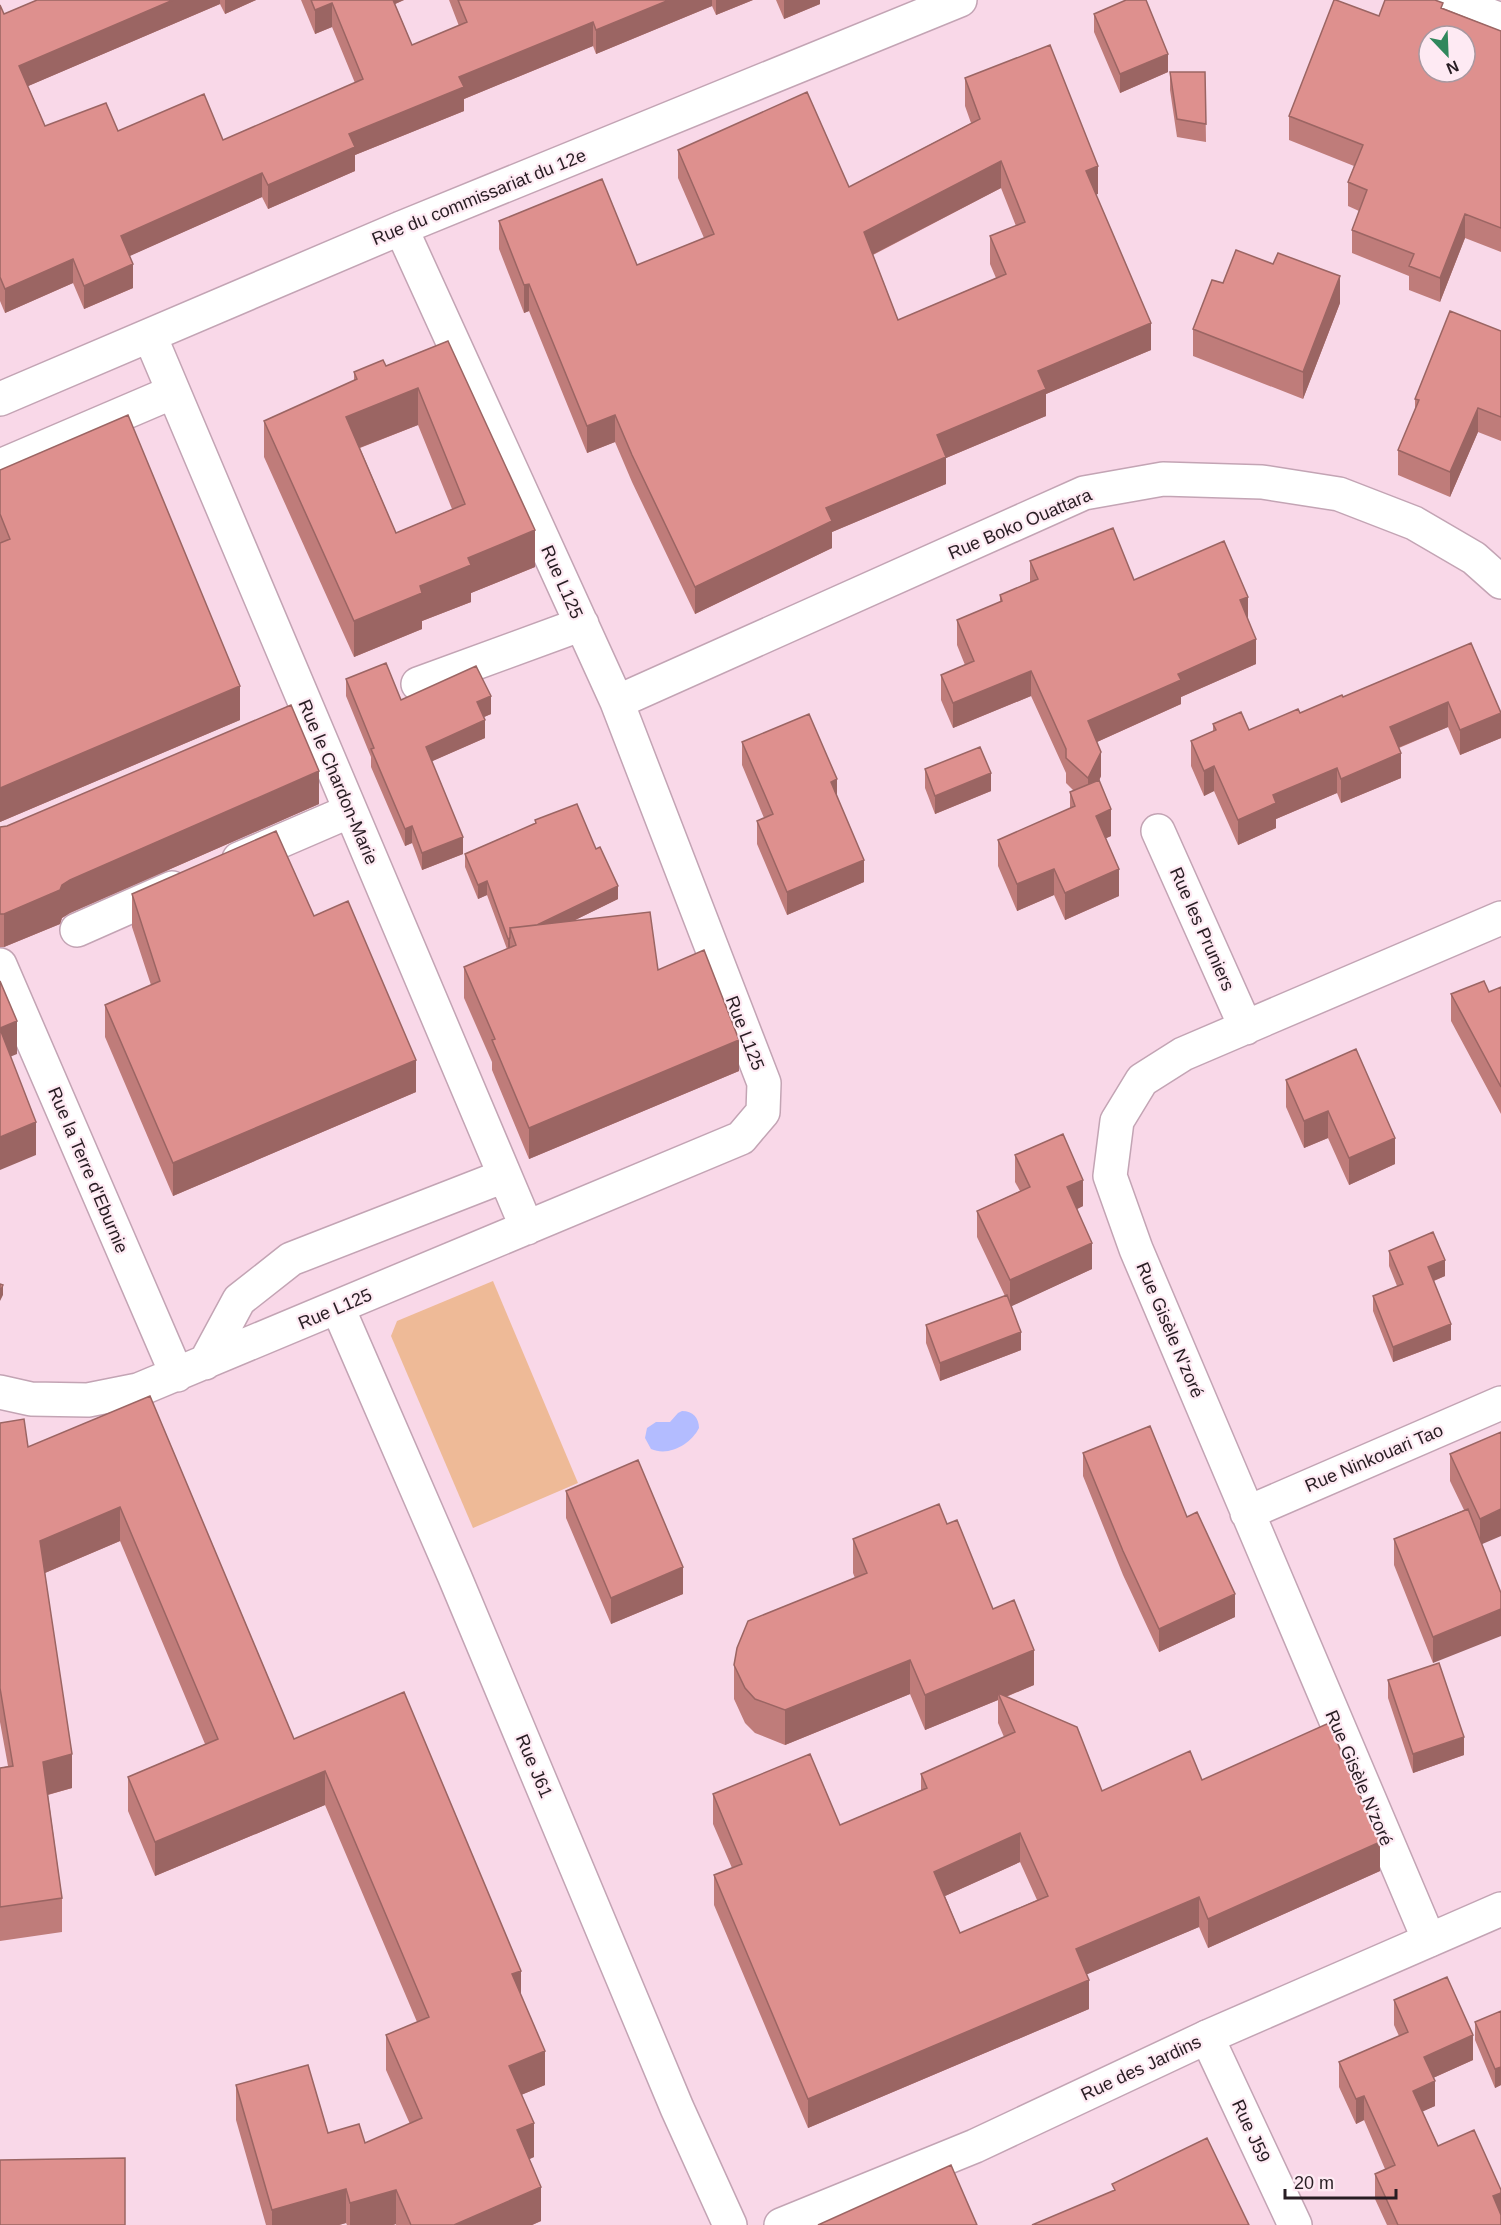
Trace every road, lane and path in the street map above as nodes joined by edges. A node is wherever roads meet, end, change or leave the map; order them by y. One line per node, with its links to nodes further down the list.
1 (960, 0): 4 (street, Rue du commissariat du 12e)
2 (1449, 0): 3 (street)
3 (1501, 20)
4 (401, 228): 5 (street, Rue du commissariat du 12e); 10 (street, Rue L125)
5 (150, 336): 6 (street, Rue le Chardon-Marie); 7 (street, Rue du commissariat du 12e)
6 (173, 392): 8 (street); 13 (street, Rue le Chardon-Marie)
7 (0, 399)
8 (0, 466)
9 (1501, 582): 12 (street, Rue Boko Ouattara)
10 (582, 624): 11 (street); 12 (street, Rue L125)
11 (418, 684)
12 (616, 702): 20 (street, Rue L125)
13 (350, 811): 16 (street); 19 (street, Rue le Chardon-Marie)
14 (1158, 831): 18 (street, Rue les Pruniers)
15 (1501, 918): 18 (street, Rue Gisèle N'zoré)
16 (77, 930)
17 (0, 965): 22 (street, Rue la Terre d'Eburnie)
18 (1246, 1028): 25 (street, Rue Gisèle N'zoré)
19 (504, 1176): 20 (street, Rue le Chardon-Marie); 22 (street)
20 (526, 1228): 21 (street, Rue L125)
21 (338, 1308): 22 (street, Rue L125); 29 (street, Rue J61)
22 (191, 1369): 23 (street, Rue L125)
23 (0, 1392)
24 (1501, 1403): 25 (street, Rue Ninkouari Tao)
25 (1247, 1513): 27 (street, Rue Gisèle N'zoré)
26 (1501, 1910): 27 (street, Rue des Jardins)
27 (1429, 1940): 28 (street, Rue des Jardins)
28 (1207, 2037): 30 (street, Rue des Jardins); 31 (street, Rue J59)
29 (730, 2225)
30 (781, 2225)
31 (1295, 2225)

